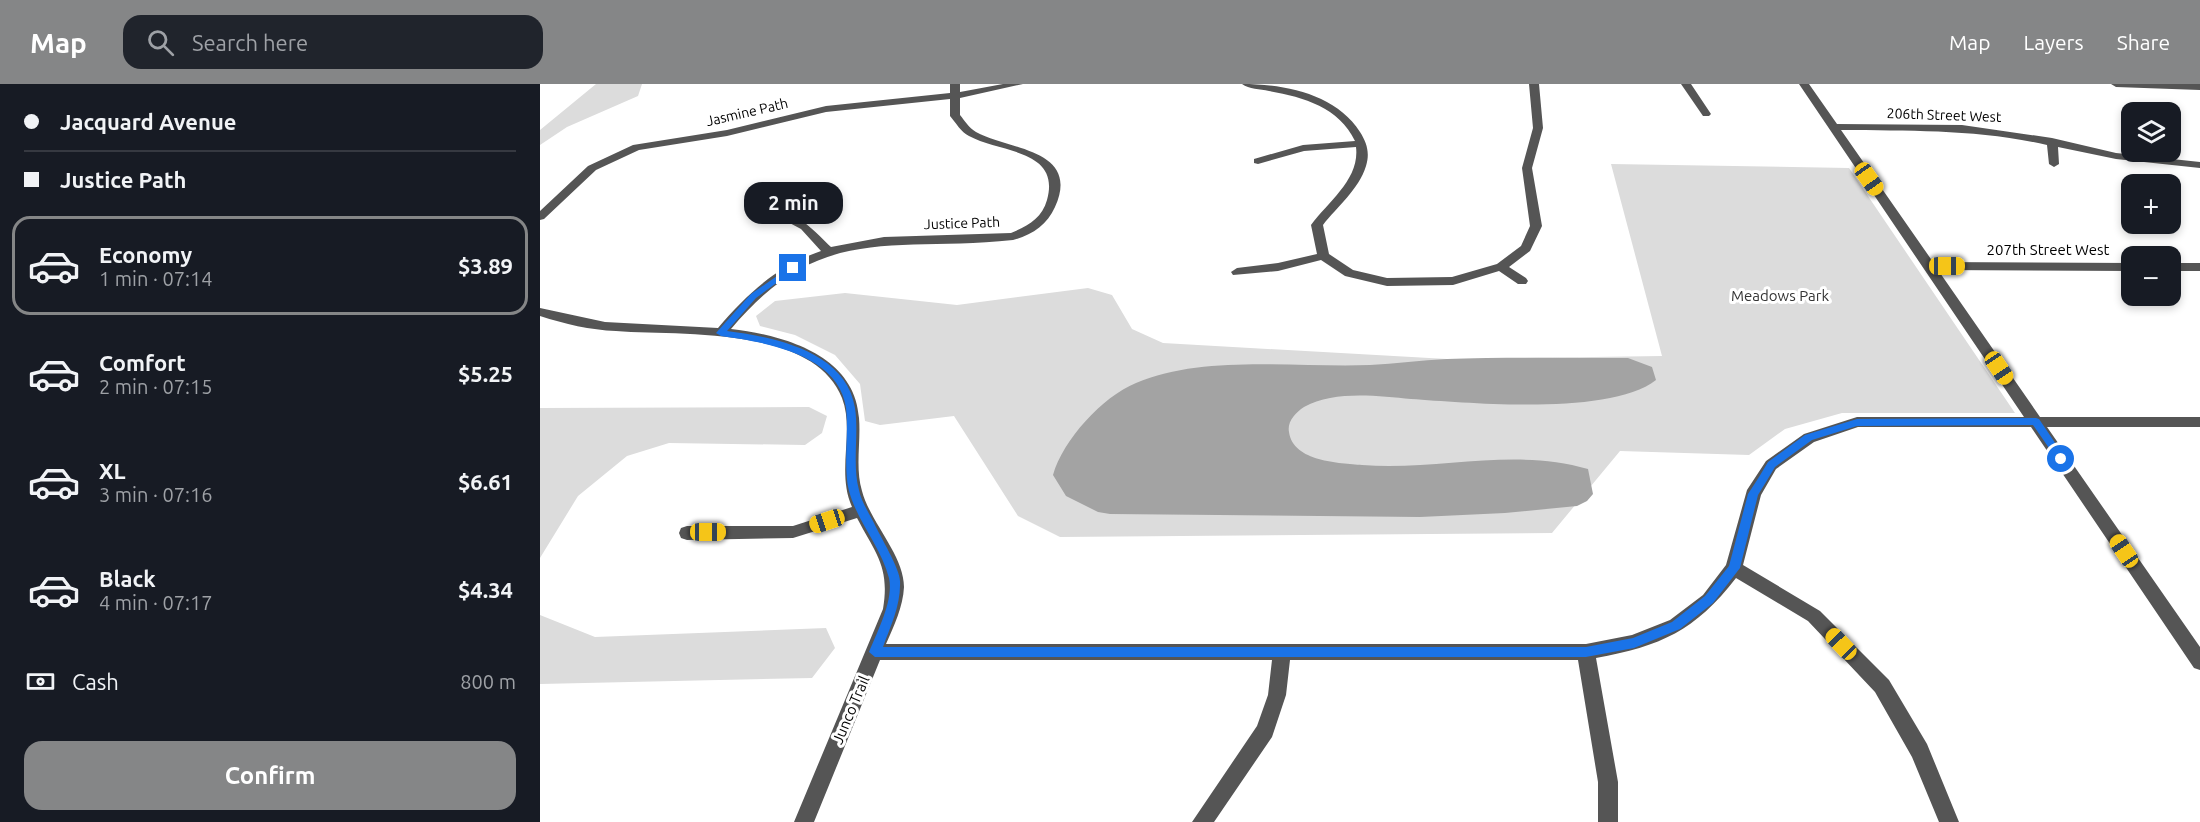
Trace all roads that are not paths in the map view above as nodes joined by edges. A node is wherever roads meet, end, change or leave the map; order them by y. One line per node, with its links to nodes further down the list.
1 (1018, 84): 8 (street, Jasmine Path)
2 (1246, 84): 12 (street)
3 (1534, 84): 21 (street)
4 (1686, 84): 9 (street)
5 (1804, 84): 10 (street)
6 (2116, 84): 7 (street)
7 (2200, 87)
8 (954, 90): 17 (street, Jasmine Path); 18 (street, Justice Path)
9 (1706, 114)
10 (1833, 127): 11 (street, 206th Street West); 20 (street)
11 (2052, 141): 14 (street); 15 (street, 206th Street West)
12 (1362, 143): 13 (street); 19 (street)
13 (1258, 161)
14 (2054, 164)
15 (2200, 165)
16 (773, 210): 18 (street)
17 (540, 217)
18 (830, 253): 28 (street, Justice Path)
19 (1323, 256): 21 (street); 25 (street)
20 (1929, 266): 22 (street, 207th Street West); 29 (street)
21 (1501, 267): 26 (street)
22 (2121, 267)
23 (2181, 267): 24 (street)
24 (2200, 267)
25 (1237, 272)
26 (1522, 282)
27 (540, 312): 28 (street)
28 (721, 333): 31 (street, Junco Trail)
29 (2036, 422): 30 (street); 33 (street); 37 (street)
30 (2200, 422)
31 (862, 510): 32 (street); 34 (street, Junco Trail)
32 (687, 532)
33 (1734, 568): 35 (street); 41 (street)
34 (875, 652): 36 (street); 38 (street, Junco Trail)
35 (1586, 652): 36 (street); 40 (street)
36 (1282, 653): 39 (street)
37 (2200, 662)
38 (804, 822)
39 (1202, 822)
40 (1608, 822)
41 (1949, 822)

